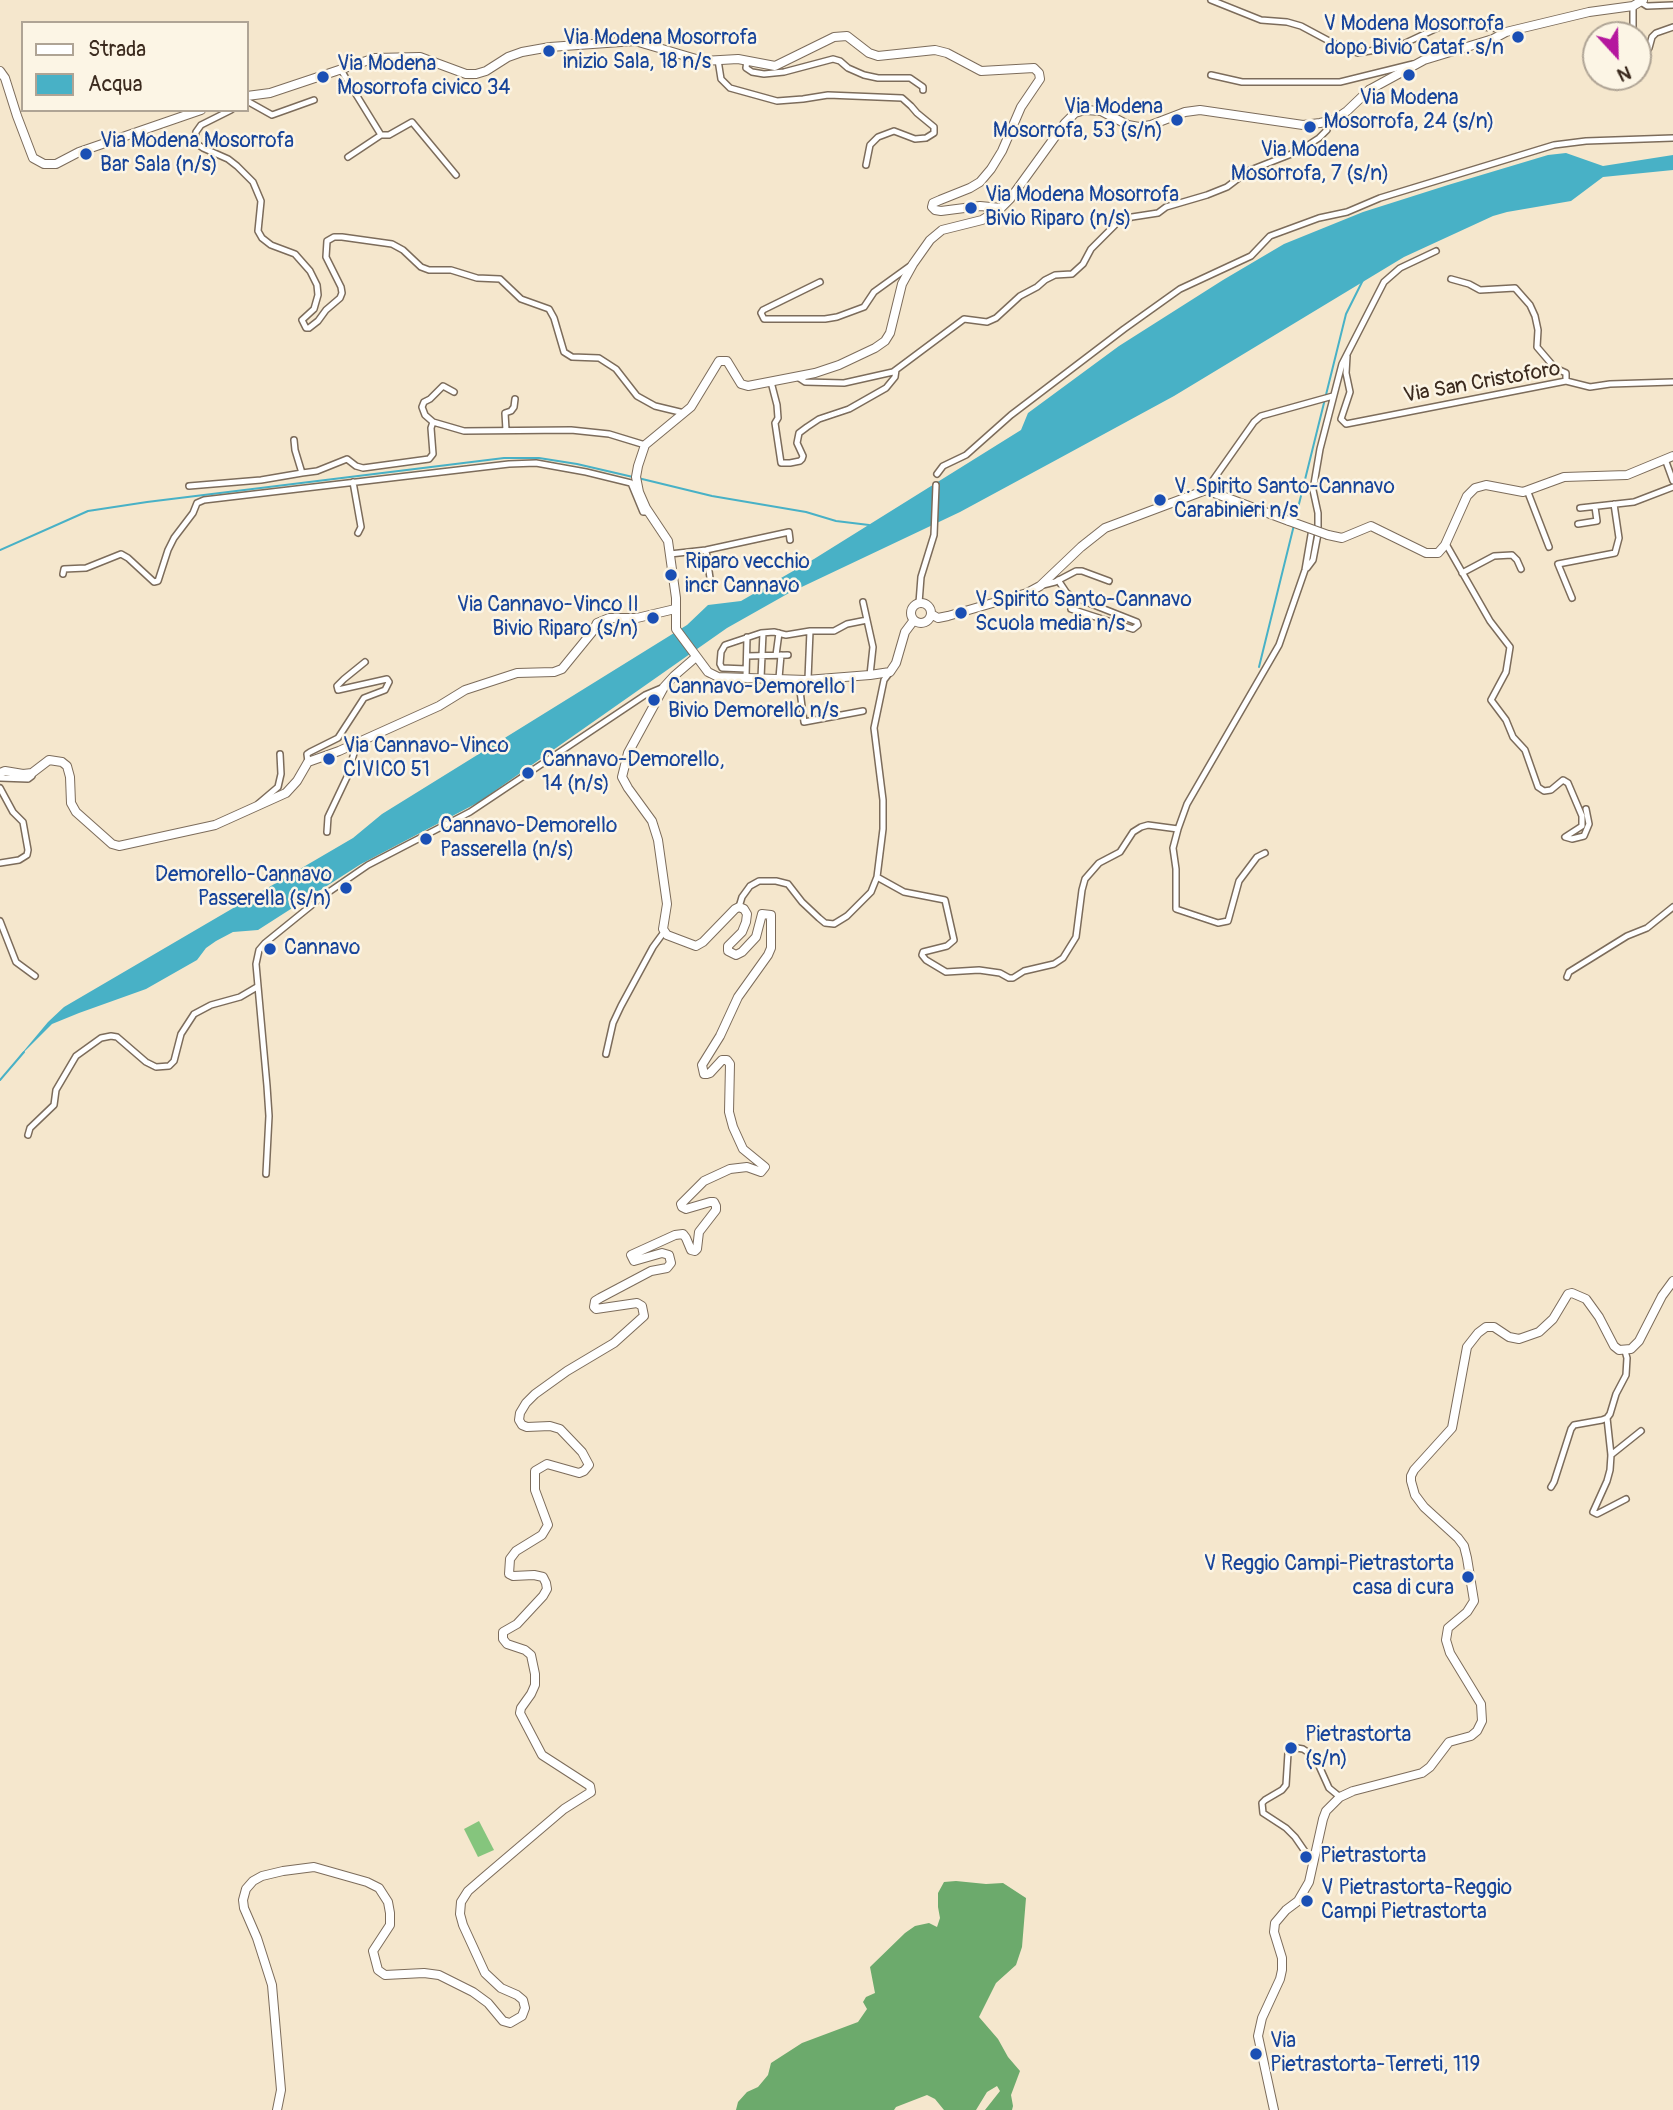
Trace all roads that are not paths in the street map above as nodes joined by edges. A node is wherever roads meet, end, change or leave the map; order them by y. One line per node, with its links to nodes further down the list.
1 (1211, 0): 6 (street)
2 (1639, 2): 3 (street); 4 (street); 6 (street)
3 (1673, 5)
4 (1636, 21)
5 (1673, 27): 7 (street)
6 (1506, 32): 10 (street)
7 (1652, 37)
8 (718, 60): 9 (street); 11 (street); 24 (street)
9 (747, 60): 14 (street); 26 (street)
10 (1423, 61): 13 (street); 20 (street)
11 (341, 70): 15 (street); 21 (street)
12 (0, 71): 18 (street)
13 (1211, 75)
14 (923, 90)
15 (248, 99)
16 (248, 100): 17 (street)
17 (314, 100)
18 (195, 112)
19 (228, 112): 40 (street)
20 (1328, 121): 26 (street); 32 (street)
21 (381, 135): 23 (street); 25 (street)
22 (1673, 138): 47 (street)
23 (348, 157)
24 (866, 165)
25 (456, 174)
26 (1001, 208): 28 (street)
27 (1436, 251): 31 (street)
28 (913, 264): 30 (street); 33 (street)
29 (1451, 279): 34 (street)
30 (820, 282)
31 (1347, 356): 34 (street, Via San Cristoforo); 38 (street)
32 (896, 370): 33 (street); 35 (street)
33 (799, 378): 35 (street)
34 (1566, 381): 36 (street, Via San Cristoforo)
35 (771, 382): 40 (street)
36 (1673, 382)
37 (454, 392): 41 (street)
38 (1331, 397): 53 (street); 68 (street)
39 (515, 399): 42 (street)
40 (684, 413): 44 (street)
41 (433, 422): 42 (street); 46 (street)
42 (506, 430): 44 (street)
43 (294, 440): 46 (street)
44 (645, 445): 58 (street)
45 (1669, 458): 48 (street); 54 (street)
46 (302, 473): 51 (street)
47 (937, 474)
48 (1673, 481)
49 (353, 482): 58 (street); 61 (street); 70 (street)
50 (936, 485): 77 (street)
51 (188, 486)
52 (1673, 487): 55 (street)
53 (1206, 490): 60 (street, bridge); 74 (street)
54 (1527, 490): 63 (street); 64 (street)
55 (1614, 504): 56 (street); 75 (street)
56 (1595, 507): 57 (street); 59 (street)
57 (1580, 509)
58 (647, 510): 66 (street)
59 (1578, 524)
60 (1312, 529): 63 (street, bridge); 68 (street)
61 (358, 533)
62 (790, 540): 65 (street)
63 (1446, 544): 69 (street)
64 (1549, 547)
65 (706, 550): 66 (street); 73 (street)
66 (670, 554): 78 (street)
67 (1521, 569): 69 (street)
68 (1305, 570): 108 (street)
69 (1462, 573): 107 (street)
70 (63, 574)
71 (1058, 580): 72 (street); 74 (street); 79 (street)
72 (1109, 581)
73 (711, 585)
74 (1040, 586): 80 (street)
75 (1572, 598)
76 (863, 602): 81 (street)
77 (919, 603): 80 (street); 82 (street)
78 (675, 609): 87 (street); 101 (street)
79 (1070, 609)
80 (931, 614): 82 (street)
81 (867, 620): 83 (street); 95 (street)
82 (914, 620): 93 (street)
83 (810, 631): 85 (street); 98 (street)
84 (763, 633): 85 (street); 86 (street); 91 (street)
85 (779, 633): 88 (street)
86 (747, 637): 90 (street); 94 (street)
87 (695, 655): 94 (street); 99 (street)
88 (779, 655): 89 (street); 91 (street); 97 (street)
89 (788, 655)
90 (747, 656): 91 (street); 94 (street)
91 (762, 656): 96 (street)
92 (365, 662): 103 (street)
93 (891, 672): 95 (street); 112 (street)
94 (746, 673): 96 (street)
95 (870, 675): 98 (street)
96 (761, 678): 97 (street)
97 (779, 678): 98 (street)
98 (806, 680): 100 (street)
99 (664, 687): 116 (street); 119 (street)
100 (863, 711)
101 (357, 743): 103 (street); 109 (street)
102 (280, 754): 106 (street)
103 (308, 762): 106 (street)
104 (0, 774): 106 (street)
105 (0, 788): 111 (street)
106 (257, 806)
107 (1586, 809)
108 (1178, 829): 110 (street); 112 (street)
109 (327, 832)
110 (1265, 853)
111 (0, 863)
112 (877, 877): 113 (street)
113 (739, 907): 116 (street); 132 (street)
114 (1673, 907): 118 (street)
115 (0, 921): 117 (street)
116 (664, 932): 120 (street)
117 (34, 976)
118 (1567, 977)
119 (257, 987): 121 (street); 122 (street)
120 (606, 1054)
121 (28, 1135)
122 (266, 1174)
123 (1673, 1280): 124 (street)
124 (1625, 1351): 125 (street); 130 (street)
125 (1607, 1418): 127 (street); 128 (street)
126 (1641, 1431): 127 (street)
127 (1611, 1455): 129 (street)
128 (1550, 1487)
129 (1626, 1499)
130 (1340, 1797): 131 (street); 131 (street)
131 (1314, 1856): 133 (street)
132 (277, 2110)
133 (1274, 2110)

